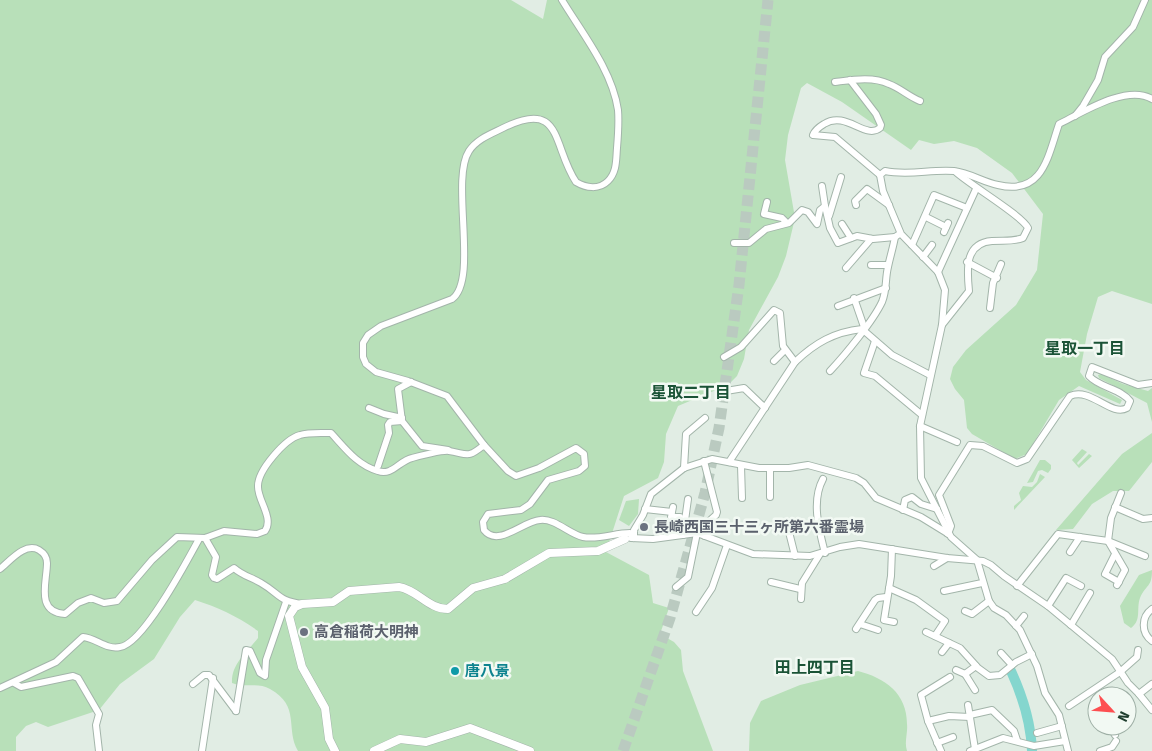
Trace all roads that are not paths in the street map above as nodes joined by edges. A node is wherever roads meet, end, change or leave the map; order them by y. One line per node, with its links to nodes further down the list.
1 (562, 0): 50 (street)
2 (1145, 0): 7 (street)
3 (850, 80): 4 (street); 6 (street); 9 (street)
4 (835, 82)
5 (1152, 99): 7 (street)
6 (920, 101)
7 (1075, 117): 8 (street)
8 (955, 171): 9 (street); 12 (street)
9 (880, 175): 15 (street)
10 (840, 177): 19 (street)
11 (822, 186): 16 (street)
12 (976, 189): 17 (street); 30 (street)
13 (767, 202): 20 (street)
14 (856, 205): 15 (street)
15 (890, 205): 23 (street)
16 (825, 206): 19 (street); 20 (street)
17 (967, 208): 18 (street); 35 (street)
18 (926, 216): 22 (street); 27 (street)
19 (828, 217): 24 (street)
20 (787, 223): 26 (street)
21 (842, 224): 24 (street)
22 (946, 227)
23 (898, 235): 25 (street); 27 (street); 33 (street)
24 (851, 238): 25 (street)
25 (871, 239): 34 (street)
26 (734, 243)
27 (912, 245): 29 (street)
28 (932, 245): 29 (street)
29 (924, 257): 35 (street)
30 (968, 262): 36 (street); 41 (street)
31 (1001, 264): 36 (street)
32 (871, 265): 33 (street)
33 (888, 265): 37 (street)
34 (846, 268)
35 (938, 272): 41 (street)
36 (996, 278): 40 (street)
37 (886, 288): 38 (street); 42 (street)
38 (854, 298): 39 (street); 42 (street)
39 (838, 306)
40 (990, 308)
41 (942, 325): 49 (street)
42 (863, 328): 43 (street); 47 (street); 48 (street)
43 (876, 341): 49 (street); 55 (street)
44 (785, 350): 45 (street); 46 (street); 47 (street)
45 (724, 357)
46 (774, 361)
47 (795, 362): 54 (street)
48 (830, 371)
49 (930, 375): 55 (street)
50 (411, 382): 57 (street); 60 (street)
51 (1152, 383): 81 (street)
52 (726, 391): 54 (street)
53 (369, 408): 57 (street)
54 (765, 408): 63 (street)
55 (922, 415): 58 (street)
56 (705, 418): 66 (street)
57 (402, 420): 61 (street); 64 (street)
58 (920, 426): 59 (street); 75 (street)
59 (956, 442)
60 (484, 445): 61 (street); 85 (street)
61 (448, 450): 86 (street)
62 (704, 461): 63 (street); 66 (street); 83 (street)
63 (729, 462): 65 (street)
64 (378, 466)
65 (742, 466): 67 (street); 71 (street)
66 (684, 468): 74 (street)
67 (770, 468): 70 (street); 76 (street)
68 (823, 479): 92 (street)
69 (1121, 493): 73 (street)
70 (770, 497)
71 (742, 498)
72 (688, 499): 82 (street)
73 (1115, 507): 78 (street); 88 (street)
74 (645, 509): 77 (street); 85 (street)
75 (936, 509): 76 (street); 81 (street)
76 (903, 510): 81 (street)
77 (680, 517)
78 (1152, 518)
79 (788, 532): 94 (street)
80 (696, 533): 82 (street); 83 (street); 104 (street)
81 (948, 534): 97 (street)
82 (683, 535): 85 (street)
83 (705, 536): 89 (street)
84 (1080, 537): 88 (street); 91 (street); 102 (street)
85 (634, 538): 87 (street)
86 (202, 539): 99 (street); 112 (street); 138 (street)
87 (625, 539): 113 (street)
88 (1108, 542): 93 (street); 95 (street)
89 (727, 545): 94 (street); 117 (street)
90 (892, 549): 92 (street); 96 (street); 105 (street)
91 (1070, 552)
92 (822, 553): 94 (street); 106 (street)
93 (1115, 554): 93 (street)
94 (795, 556)
95 (1144, 556)
96 (947, 558): 97 (street); 98 (street)
97 (977, 560): 101 (street); 102 (street)
98 (934, 566)
99 (0, 569)
100 (771, 582): 106 (street)
101 (982, 583): 107 (street); 111 (street)
102 (1017, 586): 114 (street)
103 (1082, 586): 114 (street)
104 (676, 587)
105 (888, 588): 109 (street); 124 (street)
106 (800, 589): 110 (street)
107 (944, 590)
108 (1090, 593): 120 (street)
109 (886, 598): 119 (street); 122 (street)
110 (801, 599)
111 (989, 601): 116 (street); 121 (street)
112 (286, 602): 113 (street); 137 (street)
113 (302, 604): 161 (street)
114 (1048, 606): 120 (street)
115 (1152, 609): 125 (street)
116 (965, 611)
117 (696, 612)
118 (1024, 616): 121 (street)
119 (894, 622)
120 (1071, 625): 134 (street)
121 (1016, 626): 130 (street)
122 (878, 630)
123 (926, 632): 124 (street)
124 (934, 636): 126 (street)
125 (1152, 641)
126 (949, 643): 128 (street); 132 (street)
127 (1138, 650): 134 (street)
128 (942, 652)
129 (1001, 653): 131 (street)
130 (1032, 654): 131 (street); 151 (street)
131 (1012, 665): 132 (street)
132 (976, 666): 135 (street)
133 (956, 670): 135 (street)
134 (1120, 672): 141 (street); 144 (street)
135 (965, 674): 143 (street)
136 (950, 677): 150 (street)
137 (213, 678): 139 (street); 160 (street)
138 (14, 683): 142 (street); 159 (street)
139 (193, 684)
140 (1152, 684): 144 (street)
141 (1104, 686)
142 (0, 688)
143 (975, 690)
144 (1139, 694): 148 (street)
145 (1087, 697): 147 (street)
146 (968, 706): 149 (street)
147 (1069, 706)
148 (1152, 710)
149 (970, 716): 150 (street); 155 (street); 158 (street)
150 (928, 721): 157 (street)
151 (1062, 726): 152 (street); 156 (street)
152 (1039, 730)
153 (1115, 736): 166 (street)
154 (953, 737): 157 (street)
155 (1018, 740): 156 (street); 158 (street)
156 (1065, 741): 165 (street)
157 (937, 743): 164 (street)
158 (973, 750)
159 (99, 751)
160 (202, 751)
161 (335, 751)
162 (374, 751): 163 (street)
163 (530, 751)
164 (941, 751)
165 (1068, 751)
166 (1100, 751)

